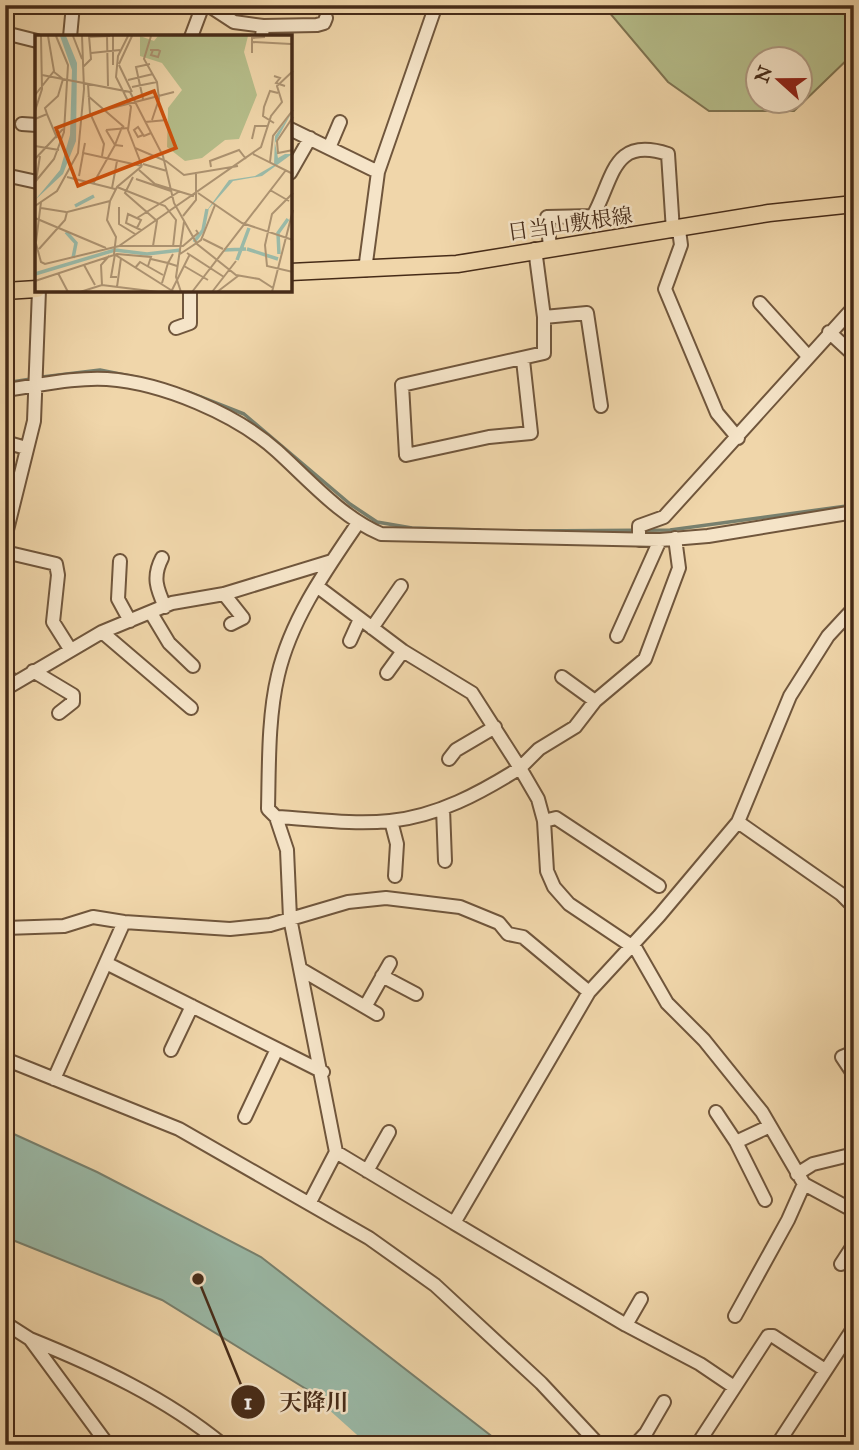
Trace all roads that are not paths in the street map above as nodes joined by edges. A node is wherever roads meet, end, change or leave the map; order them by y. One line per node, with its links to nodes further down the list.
1 (72, 5): 8 (street)
2 (203, 5): 9 (street)
3 (208, 5): 6 (street)
4 (436, 5): 18 (street)
5 (326, 18): 6 (street)
6 (263, 31)
7 (5, 33): 10 (street)
8 (70, 35)
9 (192, 35)
10 (35, 40)
11 (340, 122): 16 (street)
12 (22, 124): 13 (street)
13 (35, 125)
14 (292, 130): 15 (street)
15 (310, 138): 16 (street); 17 (street)
16 (329, 148): 18 (street)
17 (292, 170)
18 (378, 172): 24 (street)
19 (5, 176): 20 (street)
20 (35, 182)
21 (854, 204): 22 (main road, 日当山敷根線)
22 (676, 230): 23 (main road, 日当山敷根線); 23 (street); 41 (street)
23 (542, 248): 24 (main road, 日当山敷根線); 32 (street)
24 (365, 270): 25 (main road, 日当山敷根線)
25 (292, 272)
26 (35, 290): 27 (main road)
27 (5, 291)
28 (38, 292): 38 (street)
29 (190, 292): 33 (street)
30 (760, 303): 35 (street)
31 (854, 307): 34 (street)
32 (544, 317): 37 (street); 40 (street)
33 (176, 328)
34 (829, 332): 35 (street); 36 (street)
35 (807, 355): 41 (street)
36 (854, 355)
37 (523, 360): 37 (street)
38 (35, 386): 39 (street); 43 (street); 46 (street)
39 (5, 390)
40 (601, 406)
41 (738, 438): 47 (street)
42 (5, 442): 43 (street)
43 (26, 448): 45 (street)
44 (854, 512): 49 (street)
45 (7, 515): 48 (street)
46 (358, 523): 47 (street); 54 (street)
47 (639, 534): 50 (street)
48 (5, 538)
49 (675, 538): 50 (street); 76 (street)
50 (660, 540): 66 (street)
51 (5, 552): 68 (street)
52 (162, 558): 58 (street)
53 (120, 561): 62 (street)
54 (332, 561): 56 (street); 57 (street)
55 (401, 586): 64 (street)
56 (318, 587): 61 (street); 83 (street)
57 (224, 594): 58 (street); 63 (street)
58 (165, 607): 60 (street)
59 (854, 608): 86 (street)
60 (150, 613): 62 (street); 70 (street)
61 (359, 619): 64 (street); 67 (street)
62 (130, 621): 65 (street)
63 (231, 624)
64 (372, 628): 69 (street)
65 (102, 632): 68 (street); 77 (street)
66 (617, 636)
67 (351, 641)
68 (70, 649): 72 (street)
69 (403, 651): 73 (street); 79 (street)
70 (193, 666)
71 (5, 670): 75 (street)
72 (33, 671): 75 (street); 78 (street)
73 (387, 673)
74 (562, 677): 76 (street)
75 (9, 686)
76 (595, 701): 81 (street)
77 (191, 708)
78 (60, 713)
79 (495, 727): 80 (street); 81 (street)
80 (449, 759)
81 (520, 768): 82 (street); 85 (street)
82 (443, 808): 84 (street); 87 (street)
83 (276, 817): 84 (street); 91 (street)
84 (391, 821): 88 (street)
85 (544, 821): 89 (street); 94 (street)
86 (738, 822): 90 (street); 94 (street)
87 (445, 862)
88 (395, 876)
89 (659, 886)
90 (854, 907)
91 (290, 918): 92 (street); 97 (street); 99 (street)
92 (124, 922): 93 (street); 95 (street)
93 (5, 928)
94 (631, 945): 99 (street); 111 (street)
95 (106, 963): 101 (street); 108 (street)
96 (390, 963): 98 (street)
97 (302, 970): 98 (street); 106 (street)
98 (382, 976): 100 (street)
99 (589, 992): 121 (street)
100 (416, 994)
101 (191, 1006): 102 (street); 103 (street)
102 (277, 1049): 106 (street); 110 (street)
103 (171, 1050)
104 (854, 1052): 107 (street)
105 (5, 1059): 108 (street)
106 (323, 1072): 114 (street)
107 (854, 1075)
108 (54, 1079): 119 (street)
109 (716, 1112): 113 (street)
110 (245, 1117)
111 (770, 1126): 113 (street); 117 (street)
112 (389, 1132): 116 (street)
113 (736, 1142): 118 (street)
114 (336, 1152): 116 (street); 119 (street)
115 (854, 1154): 117 (street)
116 (367, 1171): 121 (street)
117 (801, 1179): 120 (street); 125 (street)
118 (765, 1199)
119 (310, 1202): 135 (street)
120 (854, 1211)
121 (454, 1223): 127 (street)
122 (854, 1244): 123 (street)
123 (841, 1264)
124 (642, 1299): 127 (street)
125 (735, 1316)
126 (5, 1323): 129 (street)
127 (626, 1325): 131 (street)
128 (854, 1327): 130 (street)
129 (30, 1339): 133 (street); 134 (street)
130 (825, 1370): 131 (street); 138 (street)
131 (734, 1387): 137 (street)
132 (663, 1410): 136 (street)
133 (108, 1445)
134 (223, 1445)
135 (599, 1445)
136 (635, 1445)
137 (698, 1445)
138 (777, 1445)

